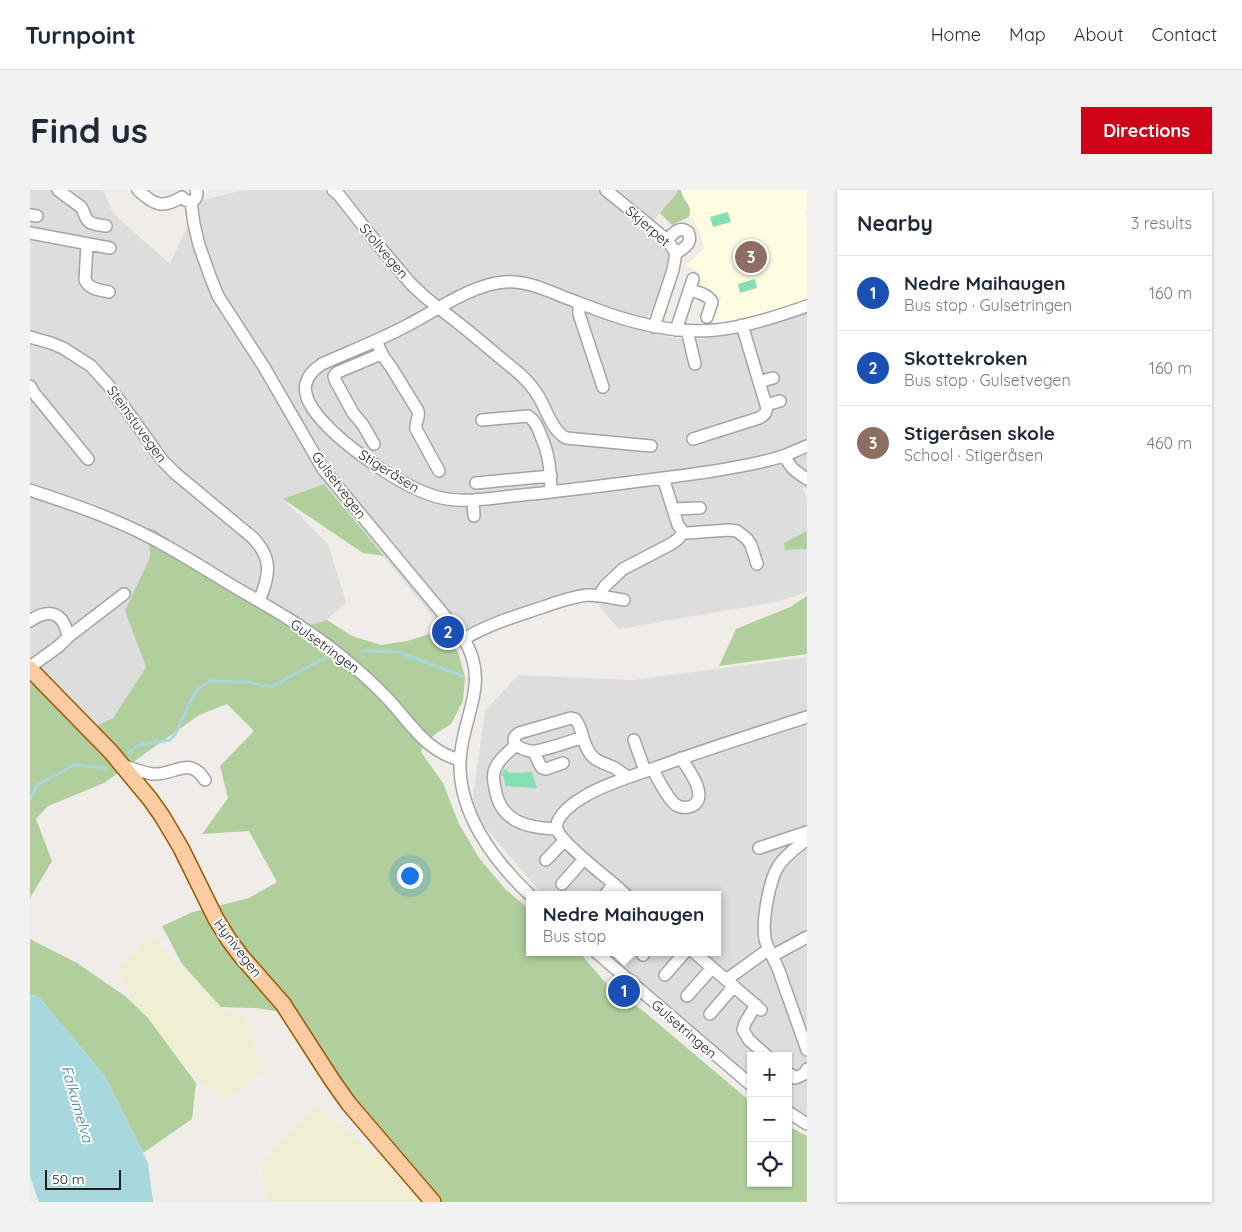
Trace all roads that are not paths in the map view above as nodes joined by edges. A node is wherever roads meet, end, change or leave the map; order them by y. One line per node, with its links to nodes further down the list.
1 (58, 190): 6 (street)
2 (138, 190): 5 (street)
3 (333, 190): 15 (street, Stollvegen)
4 (606, 190): 8 (street, Skjerpet)
5 (192, 193): 56 (street, Gulsetvegen)
6 (106, 226)
7 (30, 234): 9 (street)
8 (666, 240): 11 (street, Skjerpet); 11 (street)
9 (86, 244): 10 (street); 12 (street)
10 (110, 248)
11 (676, 253): 18 (street, Skjerpet)
12 (109, 292)
13 (579, 303): 15 (street, Stigeråsen); 18 (street, Stigeråsen); 27 (street)
14 (807, 306): 17 (street, Stigeråsen)
15 (439, 307): 21 (street, Stigeråsen); 33 (street)
16 (707, 317): 19 (street)
17 (742, 325): 19 (street, Stigeråsen); 25 (street)
18 (654, 327): 19 (street, Stigeråsen)
19 (681, 330): 23 (street)
20 (30, 337): 53 (street, Steinstuvegen)
21 (376, 341): 22 (street); 44 (street, Stigeråsen)
22 (381, 354): 32 (street); 37 (street)
23 (695, 364)
24 (772, 378): 25 (street)
25 (759, 382): 29 (street)
26 (30, 386): 36 (street)
27 (603, 387)
28 (780, 402): 29 (street)
29 (766, 405): 31 (street)
30 (482, 420): 38 (street)
31 (693, 439)
32 (374, 444)
33 (651, 446)
34 (807, 446): 35 (street, Stigeråsen)
35 (785, 456): 39 (street, Stigeråsen); 40 (street)
36 (88, 459)
37 (439, 471)
38 (550, 476): 41 (street); 43 (street)
39 (662, 478): 43 (street, Stigeråsen); 46 (street)
40 (807, 479)
41 (476, 484)
42 (30, 490): 53 (street, Gulsetringen)
43 (551, 492): 44 (street, Stigeråsen)
44 (473, 500): 47 (street)
45 (700, 508): 46 (street)
46 (674, 509): 48 (street)
47 (474, 516)
48 (683, 532): 49 (street); 51 (street)
49 (757, 564)
50 (124, 594): 55 (street)
51 (599, 596): 52 (street); 56 (street)
52 (624, 600)
53 (258, 601): 64 (street, Gulsetringen)
54 (30, 621): 55 (street)
55 (68, 637): 57 (street)
56 (464, 639): 64 (street, Gulsetvegen)
57 (30, 668): 66 (main road, Hynivegen)
58 (807, 717): 63 (street)
59 (583, 737): 61 (street); 62 (street); 68 (street)
60 (634, 740): 67 (street)
61 (516, 745): 62 (street); 70 (street)
62 (534, 752): 65 (street)
63 (681, 758): 67 (street); 67 (street)
64 (460, 760): 79 (street)
65 (563, 763)
66 (124, 766): 69 (street); 99 (main road, Hynivegen)
67 (649, 770): 68 (street)
68 (628, 777): 70 (street)
69 (205, 780)
70 (557, 829): 73 (street)
71 (807, 832): 74 (street)
72 (807, 839): 83 (street)
73 (564, 841): 75 (street); 76 (street)
74 (759, 848)
75 (584, 858): 77 (street); 78 (street)
76 (546, 860)
77 (562, 884)
78 (614, 884): 80 (street); 81 (street)
79 (526, 891)
80 (608, 891)
81 (622, 891)
82 (807, 937): 83 (street)
83 (770, 952): 89 (street); 92 (street)
84 (601, 956): 96 (street, Gulsetringen)
85 (681, 956): 88 (street)
86 (698, 956): 87 (street)
87 (712, 968): 89 (street); 90 (street)
88 (664, 975)
89 (730, 983): 91 (street); 93 (street)
90 (687, 996)
91 (710, 1014)
92 (807, 1050)
93 (762, 1052)
94 (807, 1069): 95 (street)
95 (792, 1076)
96 (747, 1082)
97 (792, 1115): 98 (street)
98 (807, 1124)
99 (433, 1202)

